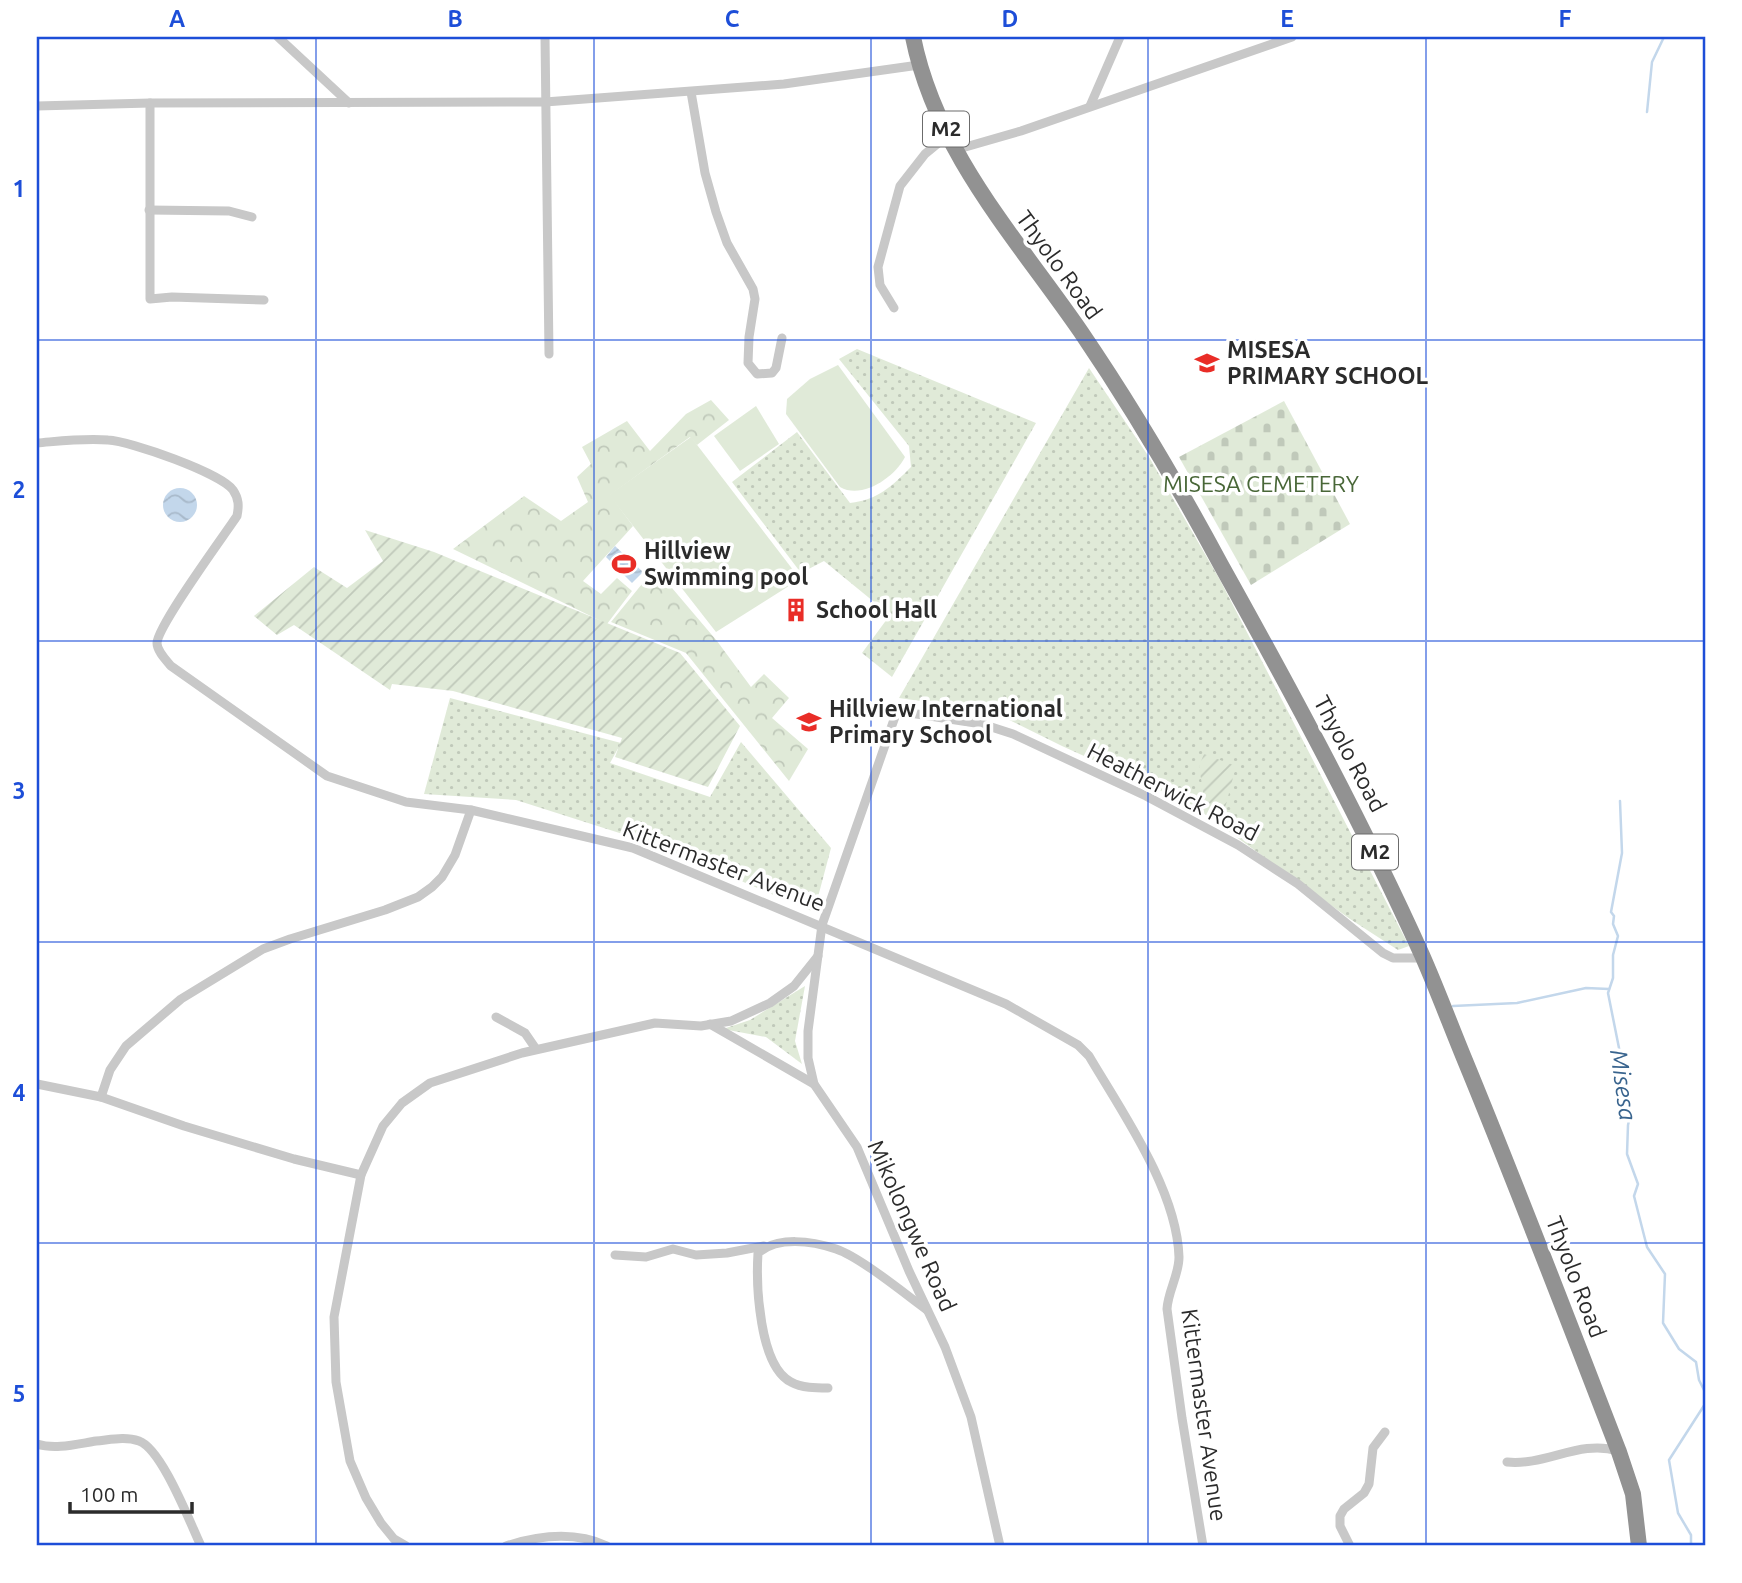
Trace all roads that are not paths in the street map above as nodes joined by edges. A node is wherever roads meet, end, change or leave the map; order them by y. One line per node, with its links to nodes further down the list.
1 (278, 37): 10 (street)
2 (545, 37): 8 (street)
3 (913, 37): 6 (highway, Thyolo Road / M2)
4 (1120, 37): 12 (street)
5 (1292, 37): 12 (street)
6 (919, 65): 7 (street); 13 (highway, Thyolo Road / M2)
7 (691, 92): 8 (street); 18 (street)
8 (545, 102): 10 (street); 19 (street)
9 (149, 103): 10 (street); 11 (street); 14 (street)
10 (349, 103)
11 (37, 106)
12 (1090, 106): 13 (street)
13 (952, 142): 17 (street); 24 (highway, Thyolo Road / M2)
14 (149, 210): 15 (street); 16 (street)
15 (252, 217)
16 (264, 300)
17 (894, 308)
18 (782, 338)
19 (549, 354)
20 (37, 443): 21 (street, Kittermaster Avenue)
21 (471, 810): 22 (street, Kittermaster Avenue); 30 (street)
22 (822, 925): 23 (street, Mikolongwe Road); 24 (street, Heatherwick Road); 45 (street, Kittermaster Avenue)
23 (820, 953): 26 (street); 29 (street, Mikolongwe Road)
24 (1424, 958): 38 (highway, Thyolo Road / M2)
25 (496, 1017): 27 (street)
26 (710, 1024): 27 (street); 29 (street)
27 (536, 1049): 31 (street)
28 (37, 1084): 30 (street)
29 (814, 1084): 34 (street, Mikolongwe Road)
30 (101, 1097): 31 (street)
31 (361, 1175): 41 (street)
32 (769, 1245): 33 (street); 34 (street); 35 (street)
33 (615, 1255)
34 (928, 1311): 44 (street, Mikolongwe Road)
35 (828, 1388)
36 (1385, 1432): 46 (street)
37 (37, 1444): 40 (street)
38 (1619, 1452): 39 (street); 47 (highway, Thyolo Road / M2)
39 (1507, 1462)
40 (201, 1546)
41 (406, 1546)
42 (506, 1546): 43 (street)
43 (607, 1546)
44 (1000, 1546)
45 (1203, 1546)
46 (1350, 1546)
47 (1639, 1546)

